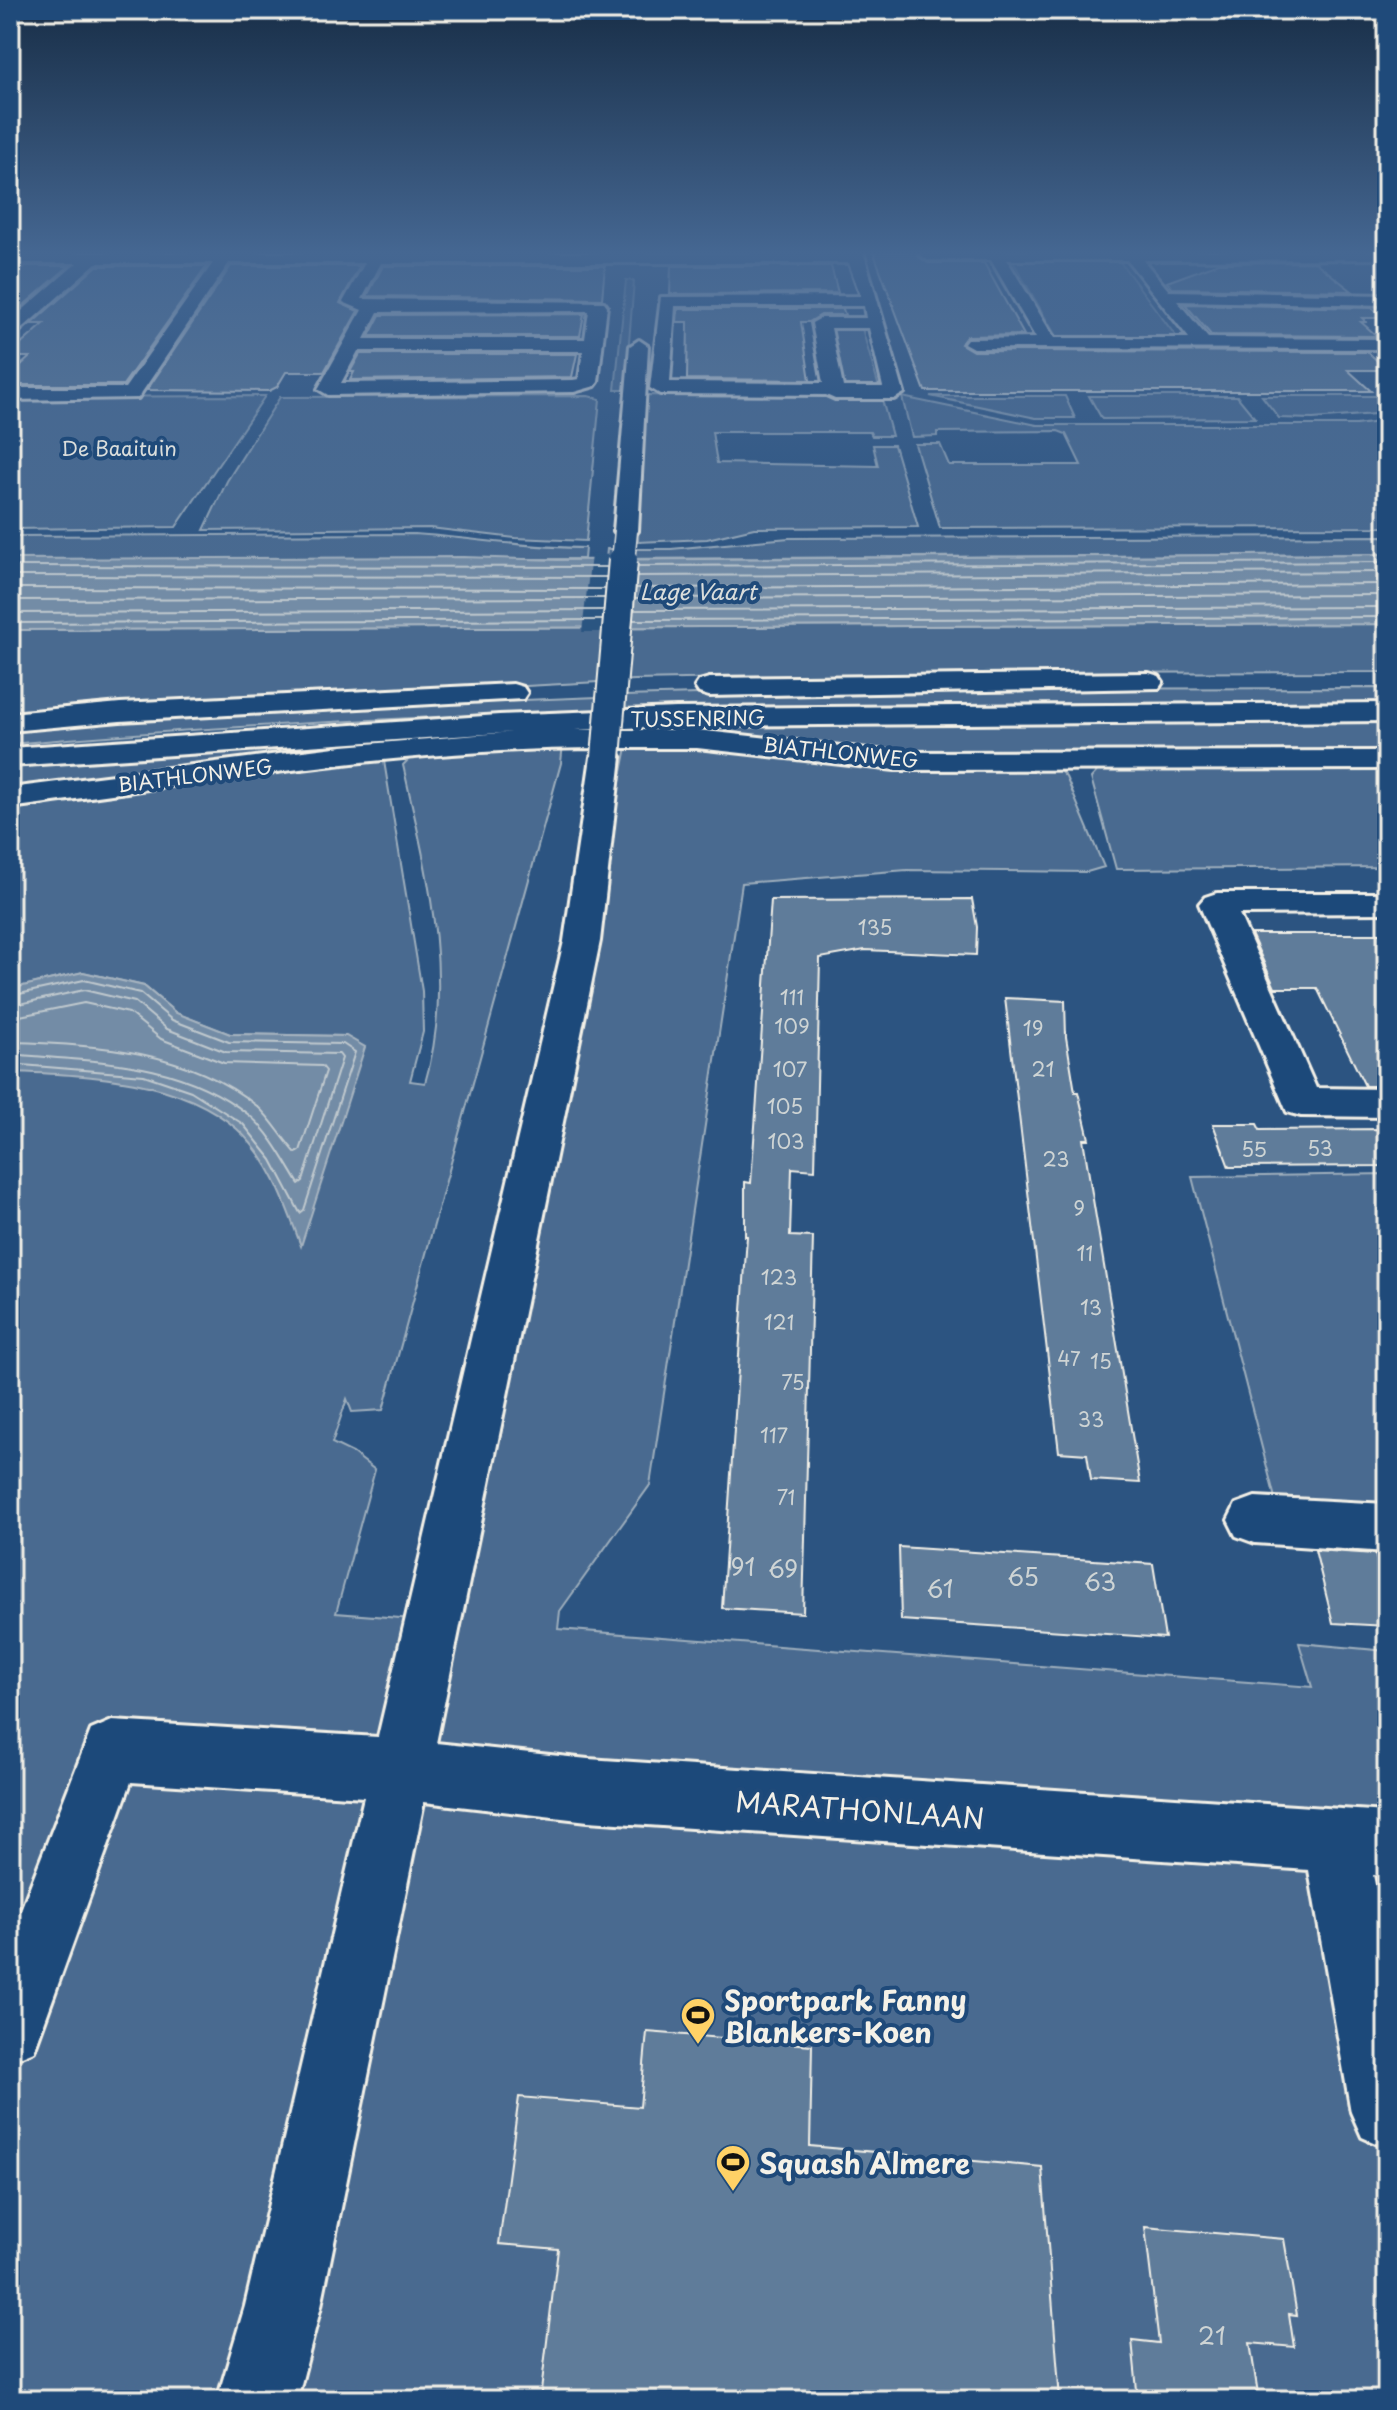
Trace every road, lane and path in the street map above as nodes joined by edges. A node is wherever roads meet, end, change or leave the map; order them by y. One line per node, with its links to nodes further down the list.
1 (152, 363): 9 (main road)
2 (341, 363): 3 (main road)
3 (591, 363)
4 (638, 363): 24 (main road, bridge)
5 (662, 363): 8 (main road)
6 (829, 363): 8 (main road)
7 (886, 363): 8 (main road)
8 (834, 389)
9 (10, 394)
10 (1181, 682): 11 (main road, TUSSENRING)
11 (676, 688)
12 (645, 689): 13 (main road, TUSSENRING)
13 (584, 691)
14 (538, 692): 16 (main road)
15 (1387, 712): 17 (main road, TUSSENRING)
16 (10, 722)
17 (10, 757)
18 (1387, 760): 19 (main road, BIATHLONWEG)
19 (10, 798)
20 (1387, 903): 21 (main road)
21 (1387, 1103)
22 (1255, 1520): 23 (main road)
23 (1387, 1528)
24 (399, 1769): 25 (main road, MARATHONLAAN); 26 (main road, MARATHONLAAN); 28 (main road)
25 (1361, 1843): 27 (main road)
26 (10, 2027)
27 (1387, 2112)
28 (257, 2400)

